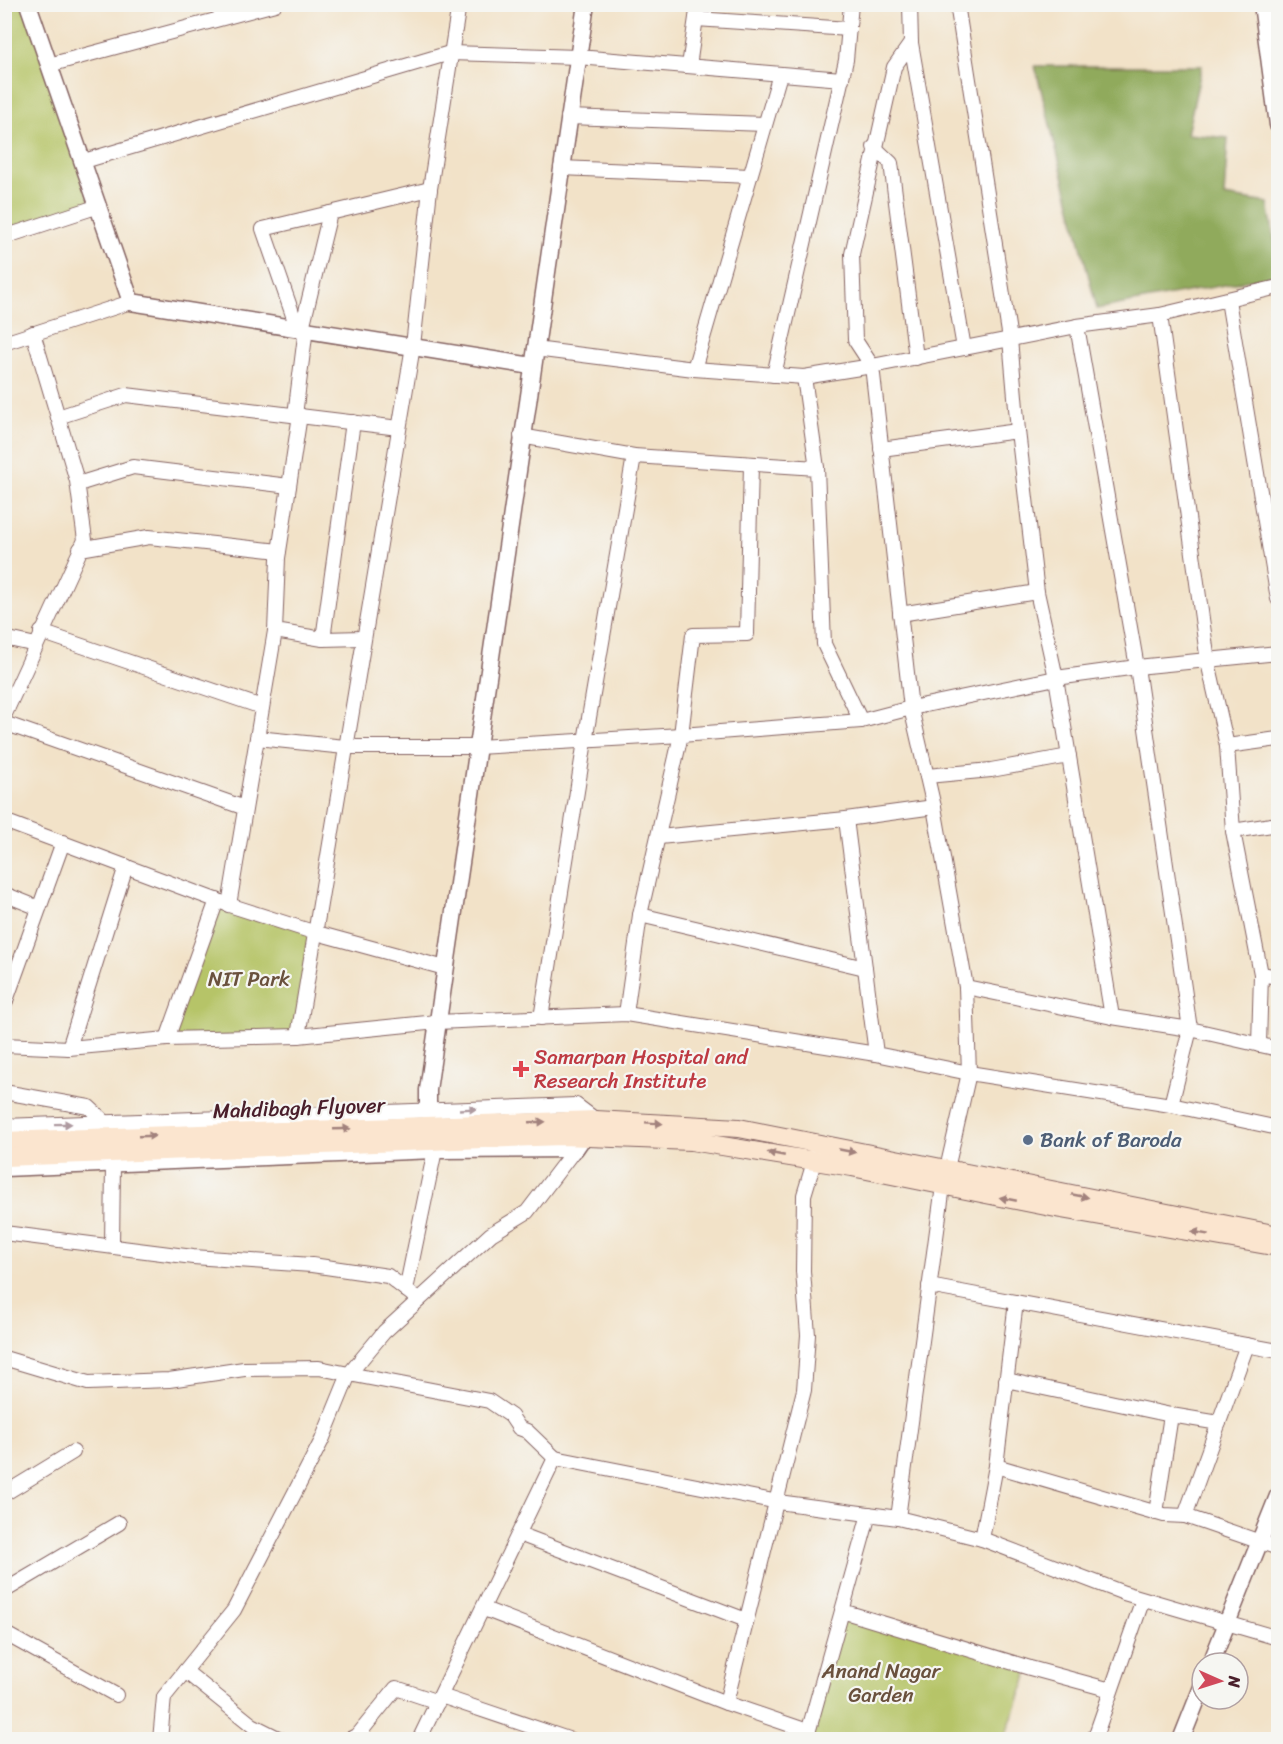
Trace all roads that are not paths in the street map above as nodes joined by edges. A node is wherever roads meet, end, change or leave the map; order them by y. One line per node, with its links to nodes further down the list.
1 (28, 4): 15 (street)
2 (274, 4): 15 (street)
3 (459, 4): 13 (street)
4 (586, 4): 14 (street)
5 (698, 4): 10 (street)
6 (850, 4): 11 (street)
7 (910, 4): 12 (street)
8 (957, 4): 37 (street)
9 (1262, 4): 21 (street)
10 (696, 19): 11 (street); 16 (street)
11 (849, 29): 18 (street)
12 (911, 43): 22 (street); 40 (street)
13 (450, 53): 14 (street); 23 (street); 26 (street)
14 (578, 57): 16 (street); 19 (street)
15 (49, 65): 23 (street)
16 (689, 66): 17 (street)
17 (780, 74): 18 (street); 20 (street)
18 (842, 80): 46 (street)
19 (568, 117): 20 (street); 24 (street)
20 (765, 124): 25 (street)
21 (1278, 125)
22 (874, 147): 42 (street); 44 (street)
23 (84, 161): 27 (street)
24 (561, 168): 25 (street); 41 (street)
25 (750, 176): 45 (street)
26 (430, 189): 28 (street); 39 (street)
27 (99, 206): 29 (street); 32 (street)
28 (330, 213): 35 (street); 35 (street)
29 (4, 237)
30 (1278, 287): 31 (street)
31 (1228, 300): 33 (street); 63 (street)
32 (131, 302): 35 (street); 36 (street)
33 (1160, 315): 34 (street); 71 (street)
34 (1077, 326): 37 (street); 72 (street)
35 (302, 328): 39 (street); 48 (street)
36 (33, 333): 38 (street); 49 (street)
37 (1010, 339): 40 (street); 52 (street)
38 (4, 343)
39 (412, 346): 43 (street); 51 (street)
40 (964, 348): 42 (street)
41 (535, 349): 43 (street); 45 (street)
42 (916, 358): 44 (street)
43 (532, 366): 53 (street)
44 (872, 366): 47 (street); 54 (street)
45 (694, 369): 46 (street)
46 (774, 375): 47 (street)
47 (804, 377): 57 (street)
48 (298, 415): 49 (street); 50 (street); 59 (street)
49 (58, 417): 58 (street)
50 (353, 422): 51 (street); 69 (street)
51 (399, 428): 68 (street)
52 (1018, 431): 54 (street); 62 (street)
53 (520, 436): 55 (street); 84 (street)
54 (881, 449): 64 (street)
55 (634, 456): 56 (street); 82 (street)
56 (751, 464): 57 (street); 79 (street)
57 (817, 468): 77 (street)
58 (78, 484): 59 (street); 60 (street)
59 (289, 486): 61 (street)
60 (80, 549): 61 (street); 67 (street)
61 (279, 551): 65 (street)
62 (1037, 592): 64 (street); 73 (street)
63 (1278, 599)
64 (900, 614): 75 (street)
65 (275, 631): 69 (street); 74 (street)
66 (4, 638): 67 (street)
67 (39, 638): 74 (street); 76 (street)
68 (363, 638): 69 (street); 83 (street)
69 (323, 639)
70 (1278, 653): 71 (street)
71 (1208, 662): 72 (street); 85 (street)
72 (1137, 667): 73 (street); 112 (street)
73 (1056, 678): 75 (street); 86 (street)
74 (262, 707): 80 (street)
75 (911, 708): 77 (street); 87 (street)
76 (4, 716)
77 (861, 721): 79 (street)
78 (4, 723): 89 (street)
79 (681, 735): 82 (street); 94 (street)
80 (257, 738): 83 (street); 89 (street)
81 (1278, 739): 85 (street)
82 (585, 741): 84 (street); 110 (street)
83 (345, 747): 84 (street); 101 (street)
84 (477, 747): 102 (street)
85 (1227, 747): 93 (street)
86 (1069, 756): 87 (street); 109 (street)
87 (927, 776): 88 (street)
88 (934, 807): 90 (street); 106 (street)
89 (245, 808): 98 (street)
90 (846, 819): 94 (street); 103 (street)
91 (4, 820): 95 (street)
92 (1278, 824): 93 (street)
93 (1233, 831): 104 (street)
94 (659, 837): 100 (street)
95 (63, 842): 96 (street); 99 (street)
96 (126, 866): 98 (street); 117 (street)
97 (4, 894): 99 (street)
98 (223, 902): 101 (street); 114 (street)
99 (39, 909): 107 (street)
100 (640, 915): 103 (street); 108 (street)
101 (313, 932): 102 (street); 113 (street)
102 (445, 968): 111 (street)
103 (865, 969): 119 (street)
104 (1261, 974): 105 (street); 116 (street)
105 (1278, 977)
106 (966, 987): 109 (street); 120 (street)
107 (4, 1006)
108 (626, 1014): 110 (street); 119 (street)
109 (1112, 1017): 112 (street)
110 (541, 1018): 111 (street)
111 (437, 1022): 113 (street); 123 (street)
112 (1190, 1029): 116 (street); 122 (street)
113 (298, 1036): 114 (street)
114 (167, 1039): 117 (street)
115 (4, 1045): 117 (street)
116 (1259, 1045): 118 (street)
117 (69, 1048)
118 (1278, 1050)
119 (876, 1054): 120 (street)
120 (969, 1073): 122 (street); 135 (street)
121 (4, 1092): 125 (street)
122 (1171, 1105): 127 (street)
123 (428, 1111): 124 (street, one-way to 124); 125 (street)
124 (596, 1120): 128 (main road, Mahdibagh Flyover); 131 (main road, Mahdibagh Flyover, one-way to 131)
125 (106, 1123): 126 (street, one-way to 125)
126 (4, 1126)
127 (1278, 1128)
128 (571, 1136): 129 (main road, Mahdibagh Flyover, one-way to 128); 130 (street); 131 (main road, one-way to 128); 132 (main road, Mahdibagh Flyover); 142 (street)
129 (4, 1141)
130 (435, 1150): 133 (street); 141 (street)
131 (816, 1154): 135 (main road); 156 (street)
132 (4, 1157)
133 (114, 1164): 134 (street); 138 (street)
134 (4, 1168)
135 (946, 1178): 137 (main road, one-way to 137); 139 (main road, one-way to 135); 140 (street)
136 (4, 1233): 138 (street)
137 (1278, 1235)
138 (112, 1246): 141 (street)
139 (1278, 1247)
140 (929, 1286): 143 (street); 160 (street)
141 (406, 1290): 142 (street)
142 (419, 1300): 147 (street)
143 (1016, 1302): 144 (street); 148 (street)
144 (1247, 1345): 145 (street); 150 (street)
145 (1278, 1351)
146 (4, 1358): 147 (street)
147 (349, 1374): 152 (street); 175 (street)
148 (1006, 1380): 149 (street); 153 (street)
149 (1172, 1415): 150 (street); 157 (street)
150 (1219, 1423): 159 (street)
151 (73, 1452): 154 (street)
152 (555, 1458): 156 (street); 162 (street)
153 (996, 1466): 157 (street); 163 (street)
154 (4, 1494)
155 (1278, 1496): 164 (street)
156 (778, 1502): 158 (street); 170 (street)
157 (1155, 1513): 159 (street)
158 (869, 1514): 160 (street); 169 (street)
159 (1185, 1516): 164 (street)
160 (898, 1518): 163 (street)
161 (119, 1523): 166 (street)
162 (519, 1534): 168 (street); 170 (street)
163 (982, 1539): 167 (street)
164 (1259, 1543): 165 (street); 171 (street)
165 (1278, 1548)
166 (4, 1591)
167 (1143, 1599): 171 (street); 176 (street)
168 (484, 1609): 178 (street); 179 (street)
169 (842, 1611): 176 (street); 182 (street)
170 (746, 1620): 179 (street)
171 (1228, 1623): 173 (street); 174 (street)
172 (4, 1633): 177 (street)
173 (1278, 1638)
174 (1216, 1651)
175 (185, 1671): 183 (street); 184 (street)
176 (1111, 1690): 188 (street)
177 (116, 1695)
178 (439, 1699): 181 (street); 185 (street); 186 (street)
179 (726, 1703): 182 (street)
180 (1192, 1711): 189 (street)
181 (537, 1734): 187 (street)
182 (807, 1735)
183 (160, 1740)
184 (282, 1740)
185 (348, 1740)
186 (419, 1740)
187 (571, 1740)
188 (1094, 1740)
189 (1181, 1740)

